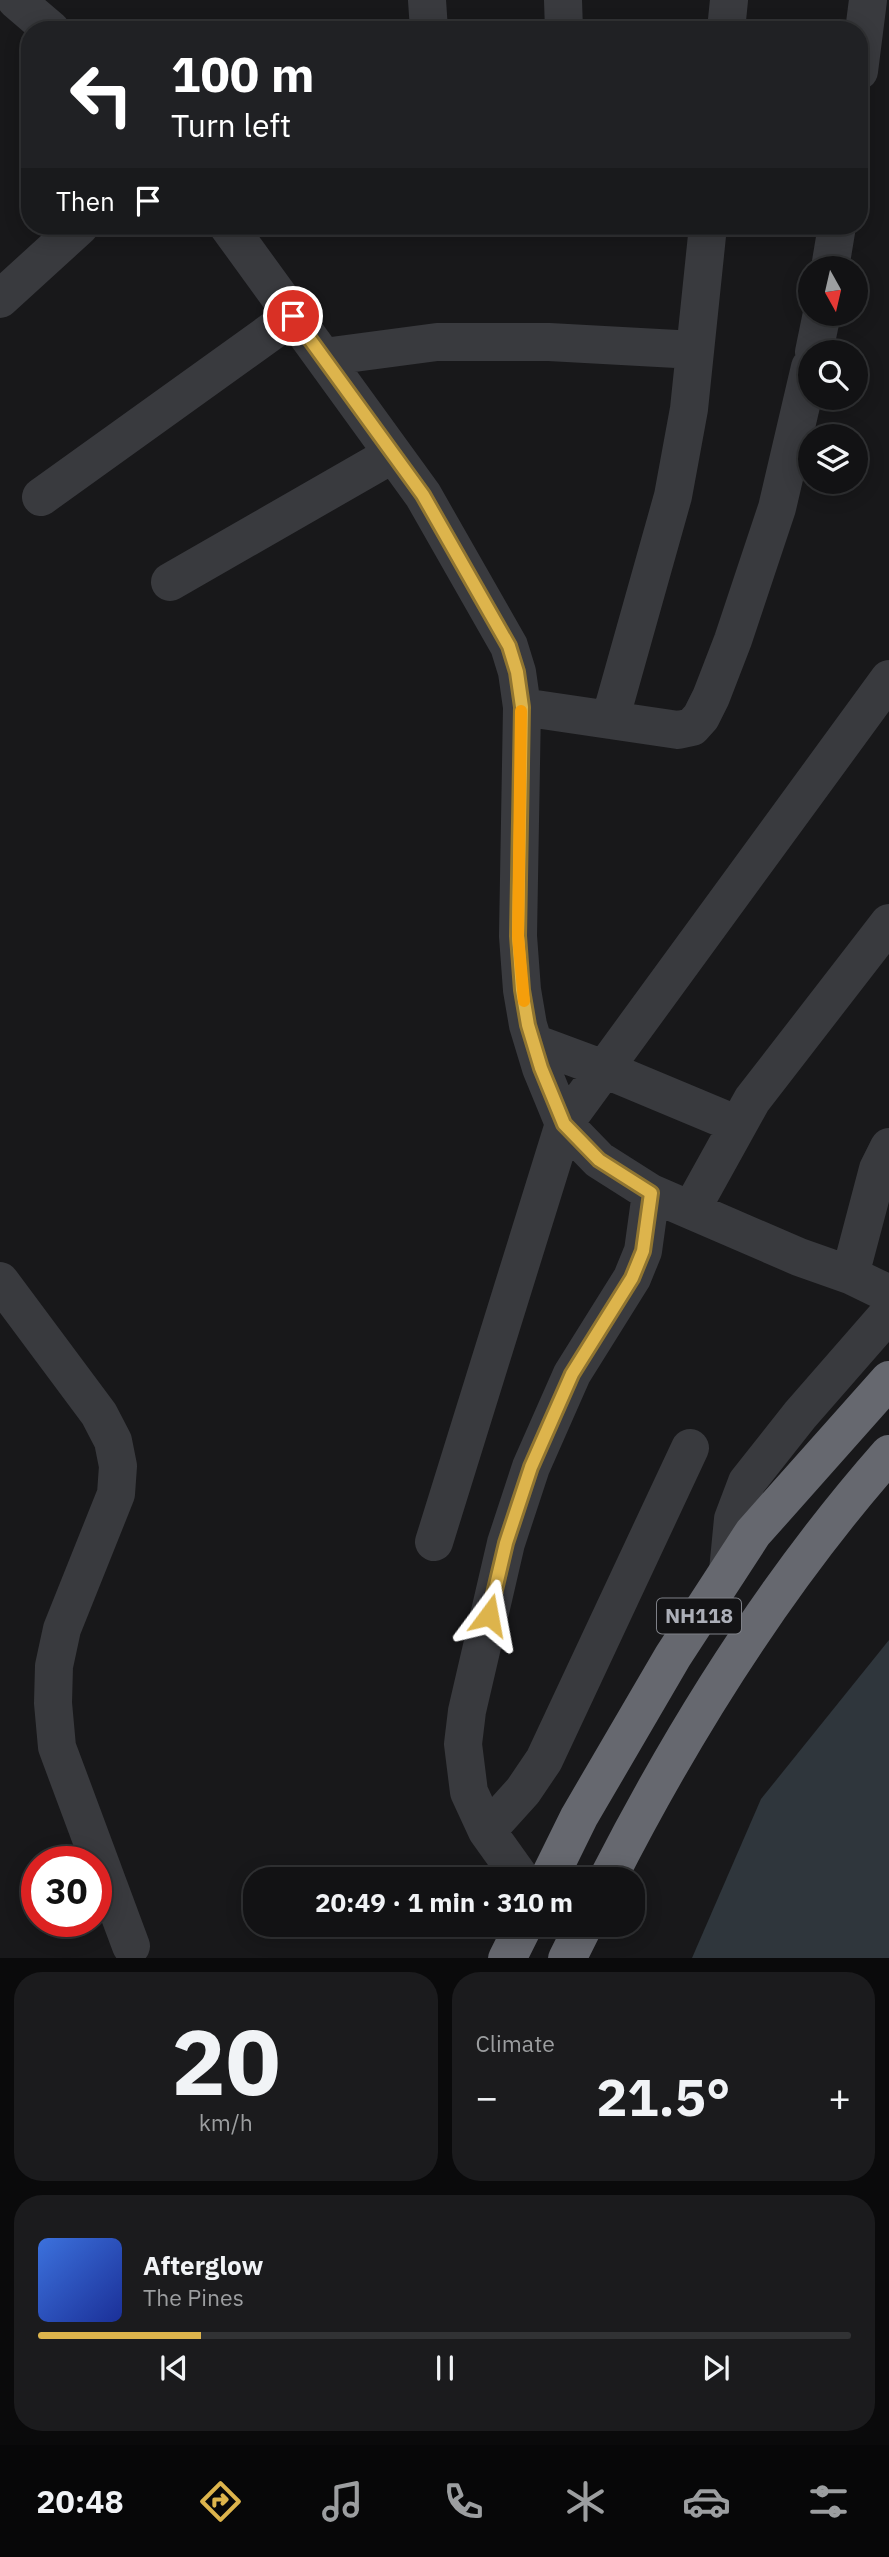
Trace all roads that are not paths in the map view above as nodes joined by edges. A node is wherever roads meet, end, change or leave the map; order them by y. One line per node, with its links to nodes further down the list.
1 (16, 0): 6 (street)
2 (426, 0): 7 (street)
3 (563, 0): 8 (street)
4 (729, 0): 9 (street)
5 (868, 0): 10 (street)
6 (40, 21)
7 (428, 21)
8 (564, 21)
9 (727, 21)
10 (865, 21)
11 (70, 235): 16 (street)
12 (234, 235): 17 (street)
13 (707, 235): 18 (street)
14 (836, 235): 15 (street)
15 (832, 256)
16 (0, 299)
17 (293, 316): 19 (street); 22 (street)
18 (695, 350): 19 (street); 26 (street)
19 (324, 357): 21 (street)
20 (800, 410): 26 (street)
21 (393, 454): 23 (street); 25 (street)
22 (41, 498)
23 (170, 582)
24 (889, 679): 29 (street)
25 (522, 707): 26 (street); 28 (street)
26 (610, 720)
27 (889, 923): 31 (street)
28 (534, 1043): 29 (street); 30 (street)
29 (604, 1069): 30 (street); 31 (street)
30 (564, 1124): 33 (street); 42 (street)
31 (738, 1125): 34 (street)
32 (889, 1147): 35 (street)
33 (651, 1193): 34 (street); 44 (street)
34 (691, 1210): 35 (street)
35 (850, 1275): 37 (street)
36 (0, 1281): 50 (street)
37 (889, 1294)
38 (889, 1313): 43 (street)
39 (889, 1380): 43 (highway, NH118)
40 (690, 1448): 44 (street)
41 (889, 1454): 47 (highway, NH118)
42 (434, 1542)
43 (728, 1572): 46 (highway, NH118)
44 (487, 1831): 45 (street)
45 (513, 1867)
46 (554, 1867)
47 (614, 1867)
48 (518, 1937): 51 (highway)
49 (578, 1937): 52 (highway)
50 (131, 1946)
51 (507, 1958)
52 (567, 1958)

